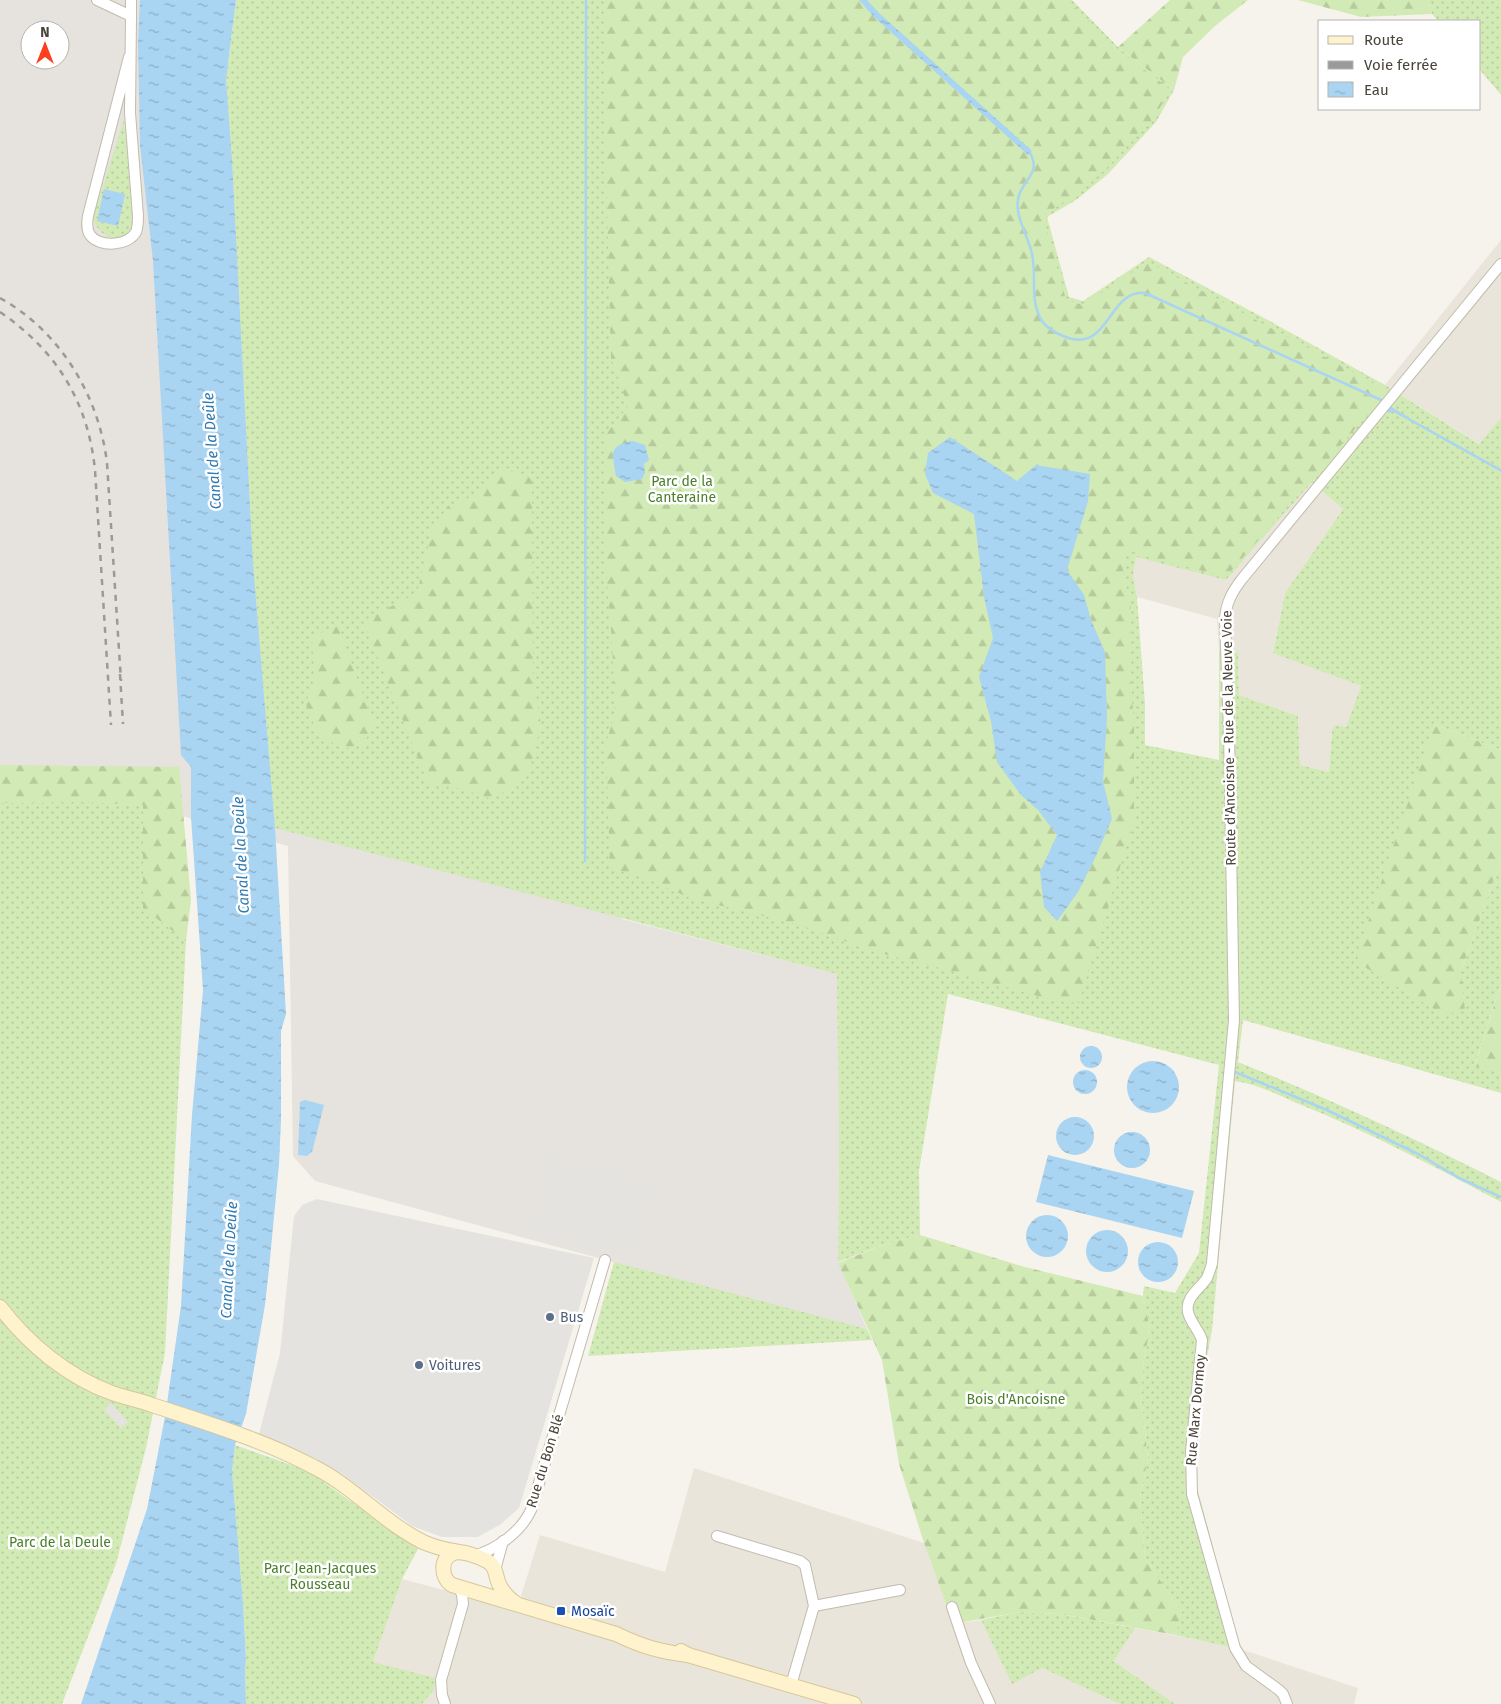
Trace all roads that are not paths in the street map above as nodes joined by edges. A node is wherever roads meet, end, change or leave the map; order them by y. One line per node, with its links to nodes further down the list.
1 (97, 0): 3 (street)
2 (132, 0): 3 (street)
3 (131, 16): 4 (street)
4 (129, 56): 4 (street)
5 (1501, 264): 6 (street, Route d'Ancoisne - Rue de la Neuve Voie)
6 (1230, 1069): 29 (street, Rue Marx Dormoy)
7 (605, 1260): 12 (street, Rue du Bon Blé)
8 (0, 1302): 10 (street)
9 (0, 1307): 10 (street)
10 (150, 1404): 13 (street)
11 (717, 1536): 23 (street)
12 (503, 1541): 15 (street, Rue du Bon Blé); 17 (street)
13 (424, 1542): 14 (street); 16 (street)
14 (459, 1552): 15 (street); 16 (street)
15 (473, 1556): 17 (street)
16 (443, 1568): 18 (street)
17 (496, 1573): 20 (street); 22 (street)
18 (458, 1587): 20 (street); 21 (street)
19 (900, 1590): 23 (street)
20 (480, 1593): 21 (street); 22 (street)
21 (463, 1604): 26 (street)
22 (517, 1604): 25 (street)
23 (814, 1606): 25 (street)
24 (952, 1607): 28 (street)
25 (791, 1685): 27 (street)
26 (445, 1704)
27 (854, 1704)
28 (990, 1704)
29 (1287, 1704)

